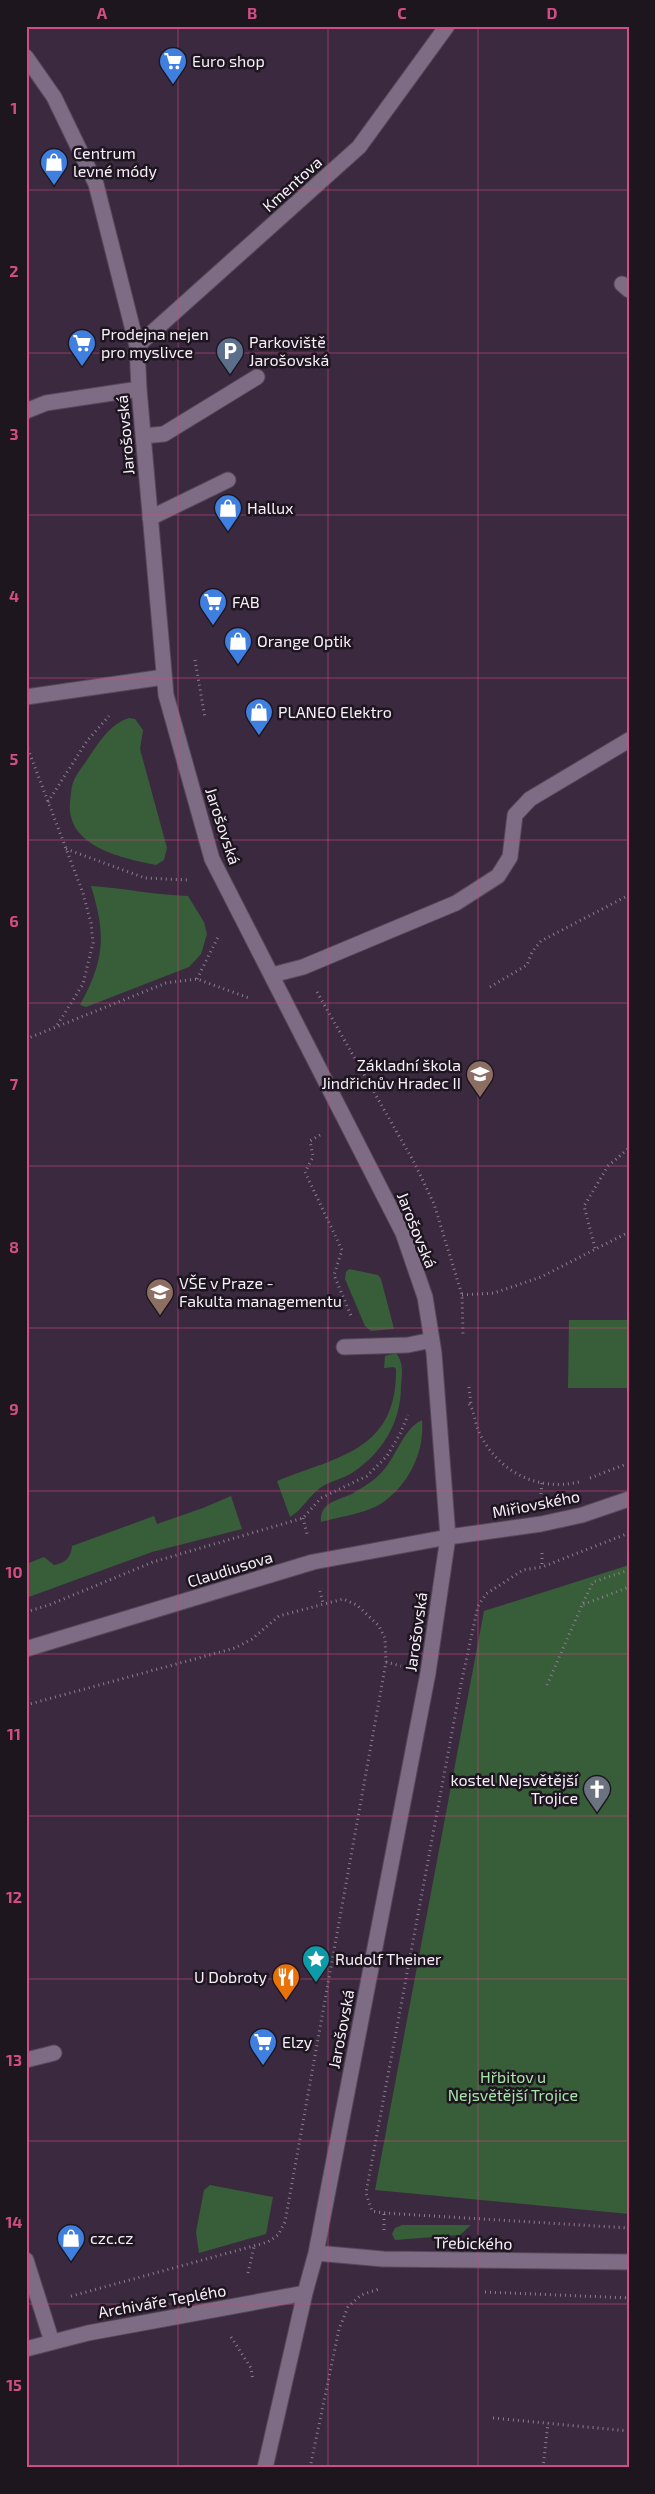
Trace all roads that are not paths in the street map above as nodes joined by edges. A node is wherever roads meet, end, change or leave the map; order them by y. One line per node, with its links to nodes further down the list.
1 (447, 26): 3 (street, Kmentova)
2 (26, 58): 3 (street, Jarošovská)
3 (137, 346): 5 (street, Jarošovská)
4 (256, 377): 7 (street)
5 (139, 389): 6 (street); 7 (street, Jarošovská)
6 (26, 411)
7 (143, 436): 9 (street, Jarošovská)
8 (228, 480): 9 (street)
9 (150, 518): 10 (street, Jarošovská)
10 (164, 677): 11 (street); 13 (street, Jarošovská)
11 (26, 697)
12 (629, 740): 13 (street)
13 (272, 975): 14 (street, Jarošovská)
14 (432, 1340): 15 (street); 17 (street, Jarošovská)
15 (344, 1348)
16 (629, 1499): 17 (street, Miřiovského)
17 (448, 1536): 18 (street, Claudiusova); 21 (street, Jarošovská)
18 (26, 1649)
19 (54, 2053): 20 (street)
20 (26, 2060)
21 (316, 2253): 23 (street, Třebického); 24 (street, Jarošovská)
22 (26, 2260): 25 (street)
23 (629, 2262)
24 (305, 2293): 25 (street, Archiváře Teplého); 27 (street, Jarošovská)
25 (52, 2342): 26 (street, Archiváře Teplého)
26 (26, 2349)
27 (266, 2468)

